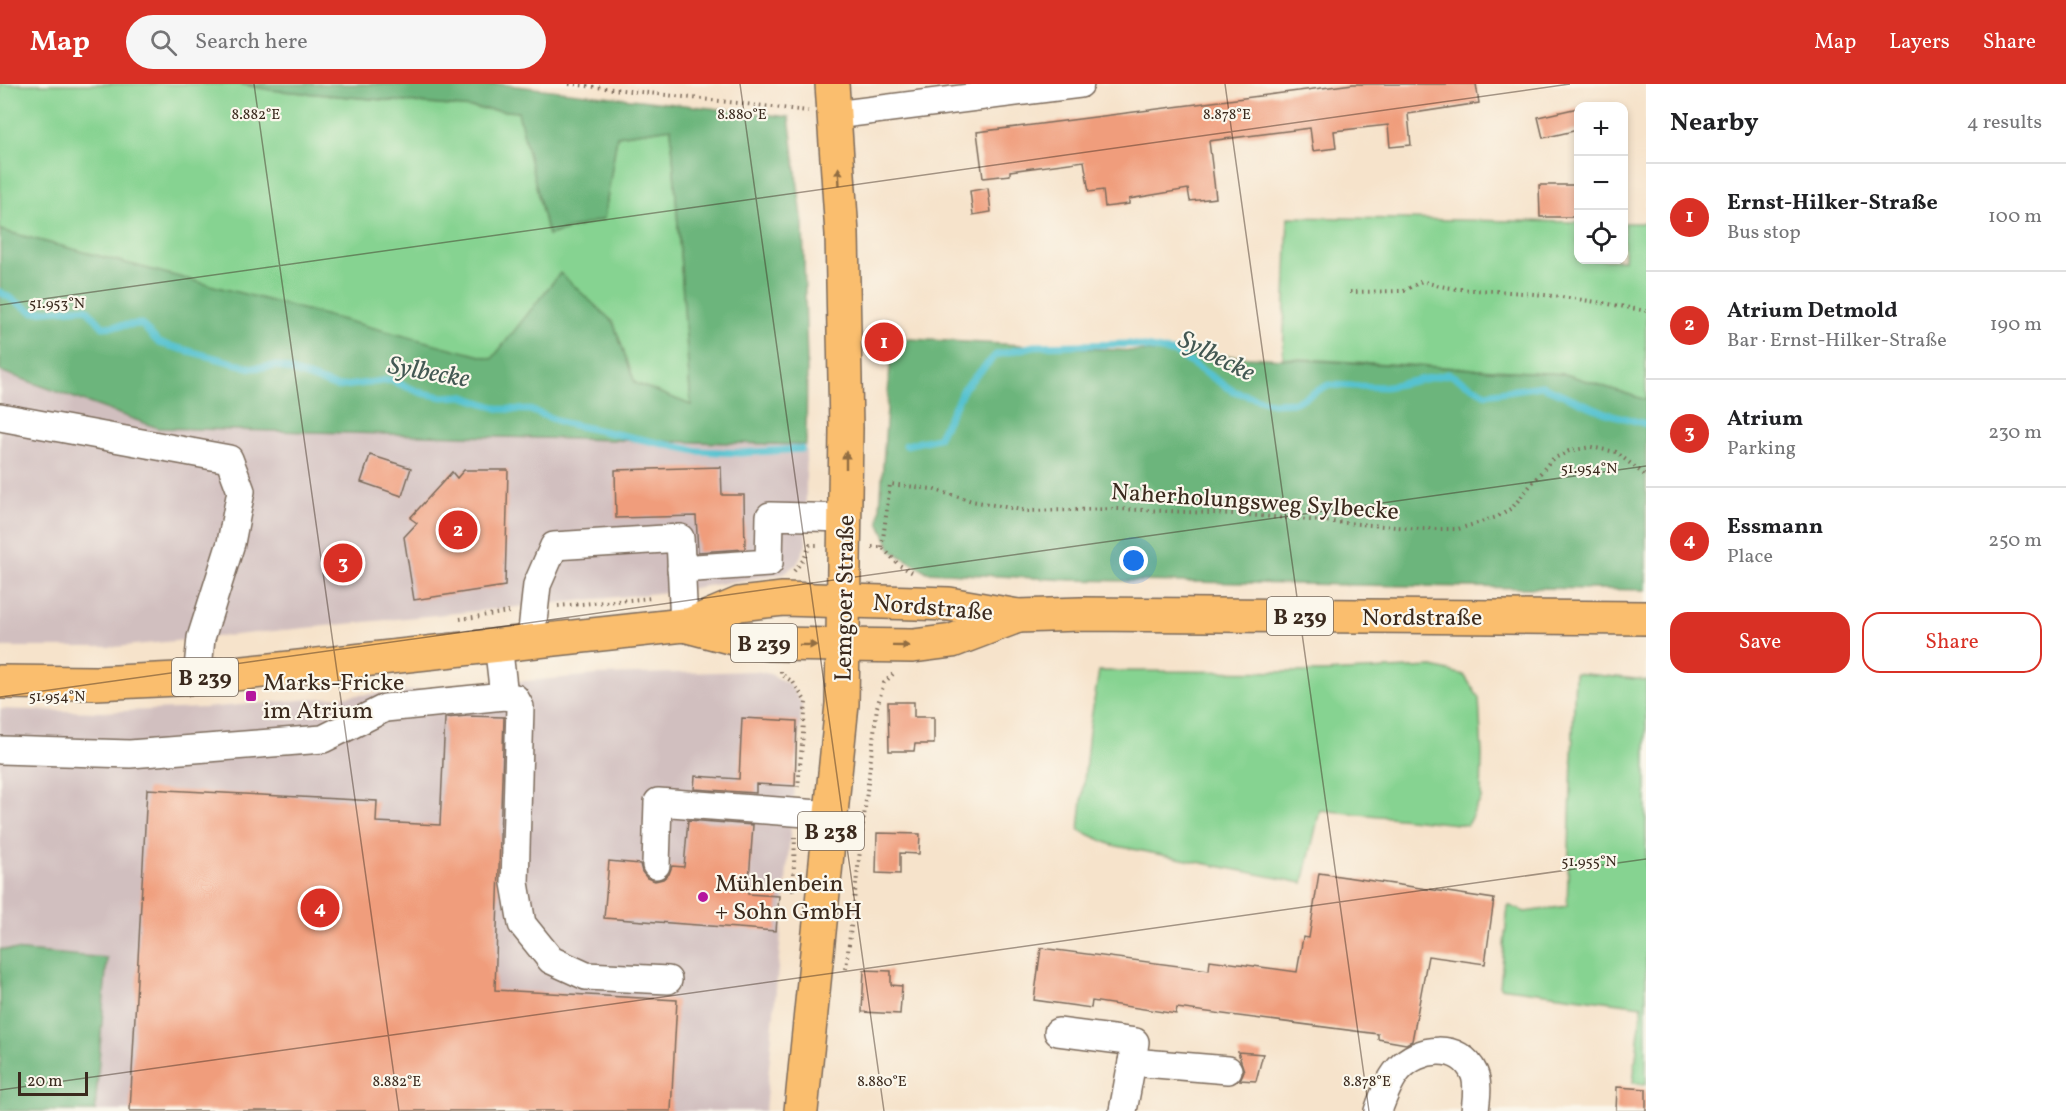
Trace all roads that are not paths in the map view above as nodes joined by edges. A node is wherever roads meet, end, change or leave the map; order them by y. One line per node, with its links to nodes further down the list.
1 (1080, 84): 2 (street)
2 (834, 99): 4 (main road, Lemgoer Straße, one-way to 2)
3 (0, 417): 13 (street)
4 (846, 518): 5 (street); 6 (main road, Lemgoer Straße)
5 (681, 569): 9 (street); 10 (street)
6 (844, 600): 7 (main road, Nordstraße / B 239); 9 (main road, Nordstraße / B 239); 12 (main road, Lemgoer Straße)
7 (1018, 616): 8 (main road, Nordstraße / B 239); 12 (main road, Nordstraße / B 239, one-way to 7)
8 (1646, 618)
9 (686, 625): 10 (main road, B 239); 12 (main road, B 239, one-way to 12)
10 (531, 640): 11 (main road, B 239)
11 (498, 643): 13 (main road, B 239); 15 (street)
12 (842, 645): 17 (main road, Lemgoer Straße / B 238)
13 (196, 678): 14 (main road, B 239)
14 (0, 682)
15 (504, 696): 16 (street); 19 (street)
16 (0, 750)
17 (833, 815): 18 (street); 23 (main road, Lemgoer Straße / B 238)
18 (656, 865)
19 (668, 980)
20 (1058, 1032): 21 (street)
21 (1132, 1062): 22 (street); 24 (street)
22 (1228, 1070)
23 (801, 1111)
24 (1123, 1111)
25 (1378, 1111): 26 (street)
26 (1475, 1111)

